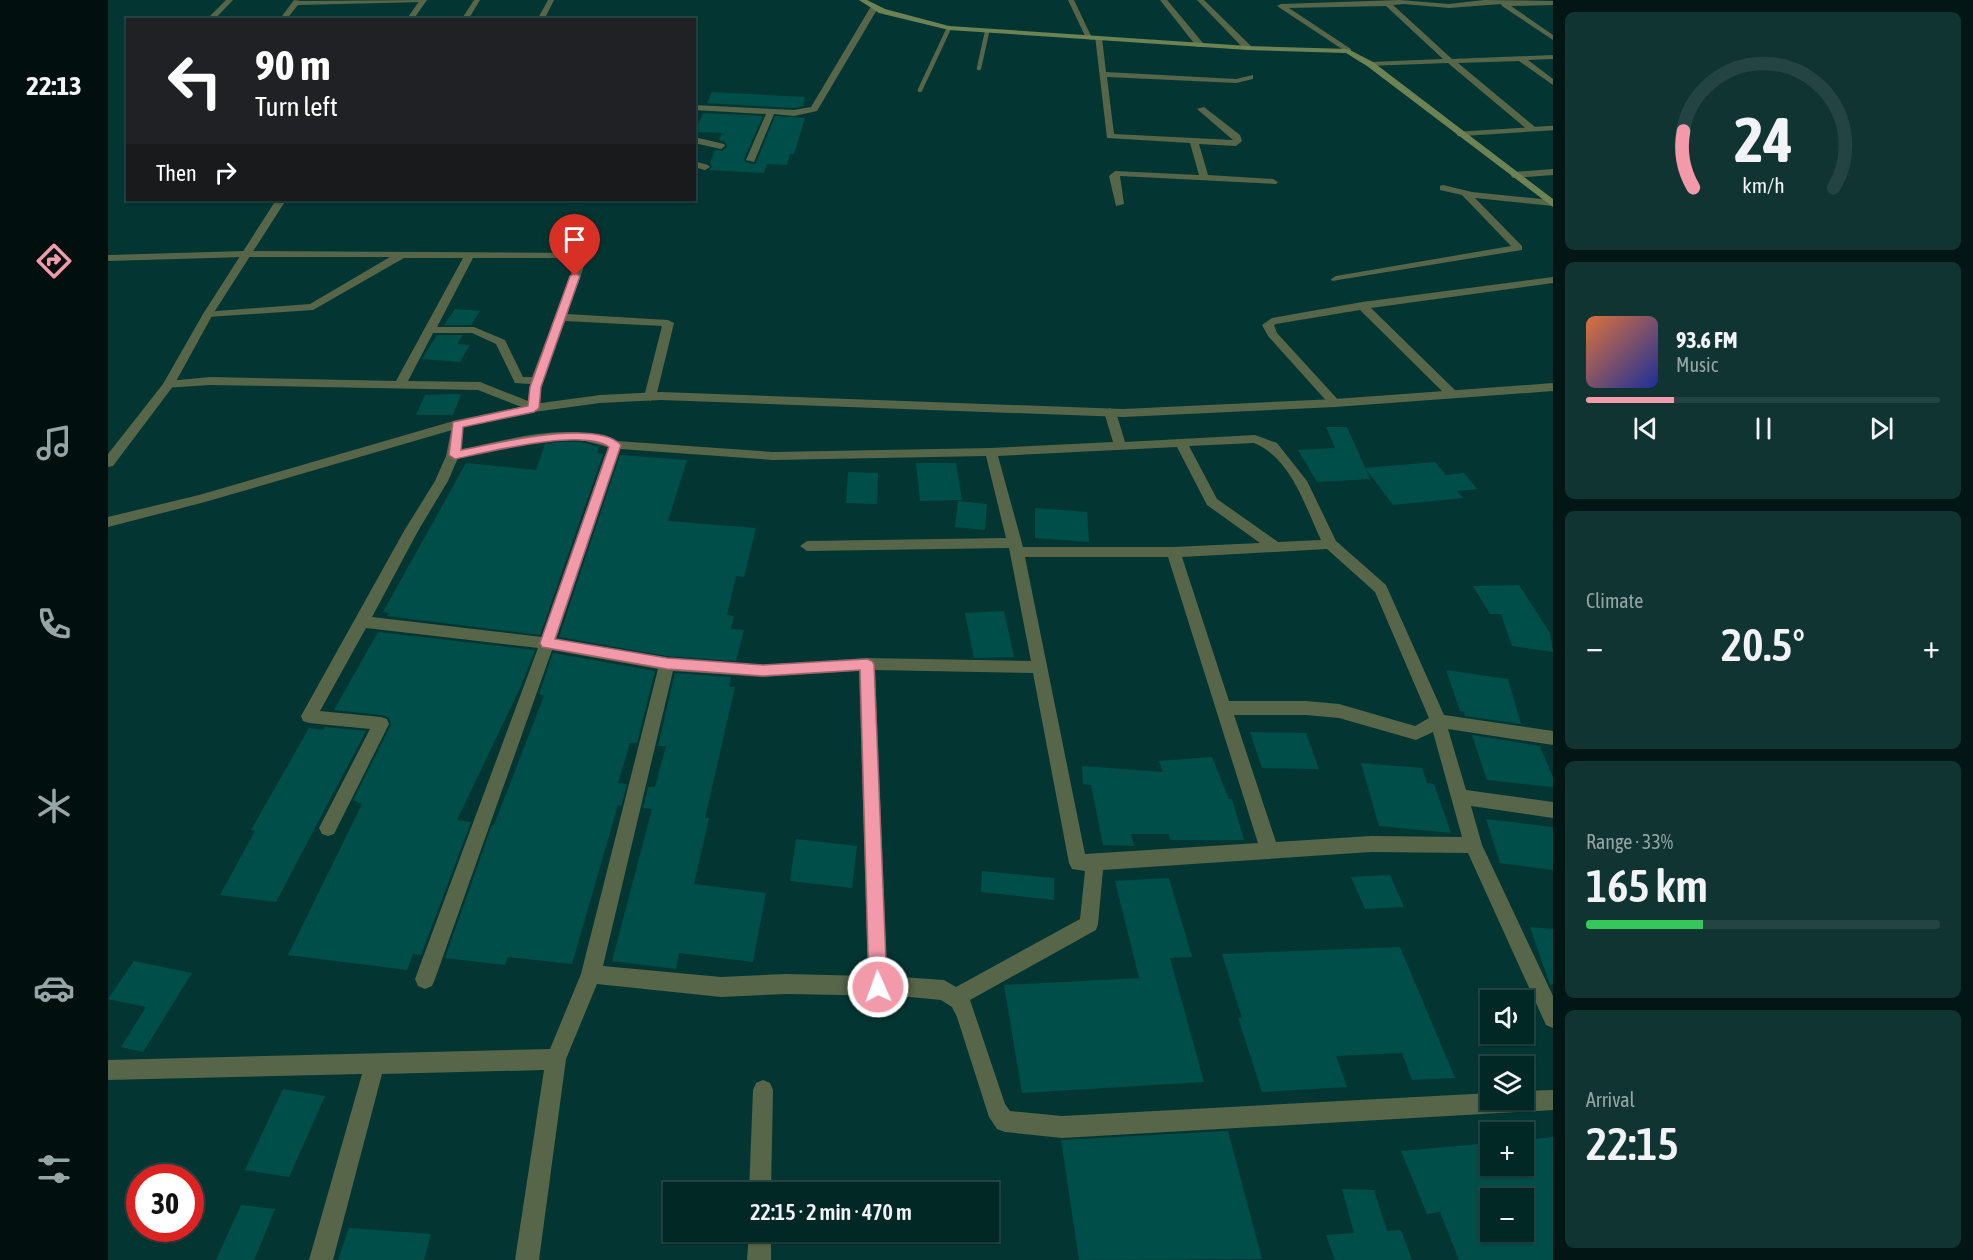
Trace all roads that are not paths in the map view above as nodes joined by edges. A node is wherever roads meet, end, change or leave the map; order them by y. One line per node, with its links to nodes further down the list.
1 (230, 0): 18 (street)
2 (424, 0): 11 (street); 20 (street)
3 (477, 0): 21 (street)
4 (551, 0): 22 (street)
5 (862, 0): 17 (main road)
6 (1071, 0): 25 (street)
7 (1163, 0): 27 (street)
8 (1200, 0): 28 (street)
9 (1274, 0): 16 (street)
10 (1416, 0): 12 (street)
11 (297, 1): 19 (street)
12 (1401, 2): 13 (street); 15 (street)
13 (1518, 2): 14 (street); 26 (street)
14 (1553, 3)
15 (1388, 4): 16 (street); 32 (street)
16 (1282, 6): 29 (street)
17 (874, 8): 23 (main road); 41 (street)
18 (211, 18)
19 (284, 18)
20 (410, 18)
21 (465, 18)
22 (541, 18)
23 (949, 28): 24 (main road); 38 (lane)
24 (987, 32): 25 (main road); 34 (lane)
25 (1094, 38): 27 (main road); 35 (street)
26 (1553, 38)
27 (1200, 45): 28 (main road)
28 (1248, 48): 29 (main road)
29 (1348, 51): 33 (main road)
30 (1553, 57): 31 (street)
31 (1520, 58): 32 (street); 37 (street)
32 (1448, 59): 33 (street); 43 (street)
33 (1370, 64): 44 (main road)
34 (979, 68)
35 (1101, 74): 36 (street); 46 (street)
36 (1250, 78)
37 (1553, 83)
38 (920, 90)
39 (696, 109): 41 (street)
40 (1201, 109): 46 (street)
41 (771, 112): 48 (street)
42 (1553, 128): 43 (lane)
43 (1532, 129): 44 (lane)
44 (1459, 134): 52 (main road)
45 (696, 140): 47 (street)
46 (1194, 141): 53 (street)
47 (721, 146)
48 (751, 160)
49 (696, 165): 50 (street)
50 (705, 167)
51 (1553, 172): 52 (lane)
52 (1514, 175): 59 (main road)
53 (1204, 177): 54 (street); 58 (street)
54 (1273, 182)
55 (1443, 188): 56 (street)
56 (1465, 193): 59 (street); 64 (street)
57 (280, 201): 60 (street)
58 (1119, 204)
59 (1552, 204)
60 (245, 254): 61 (street); 63 (street); 67 (street)
61 (403, 254): 62 (street); 67 (street)
62 (470, 254): 68 (street); 69 (street)
63 (108, 258)
64 (1336, 279)
65 (1553, 280): 66 (street)
66 (1362, 305): 74 (street); 76 (street)
67 (208, 314): 72 (street)
68 (561, 316): 70 (street); 75 (street)
69 (429, 330): 70 (street); 71 (street)
70 (537, 381): 77 (street)
71 (401, 383): 72 (street); 77 (street)
72 (168, 384): 85 (street)
73 (1553, 387): 74 (street)
74 (1452, 394): 76 (street)
75 (650, 397): 77 (street); 78 (street)
76 (1335, 403): 78 (street)
77 (534, 408): 79 (street)
78 (1110, 412): 82 (street)
79 (457, 424): 84 (street); 86 (street)
80 (1181, 443): 82 (street); 87 (street); 89 (street)
81 (615, 445): 83 (street); 84 (street); 93 (street)
82 (1120, 446): 83 (street)
83 (991, 452): 90 (street)
84 (455, 455): 92 (street)
85 (108, 463)
86 (108, 522)
87 (1330, 544): 89 (street); 98 (street)
88 (807, 546): 90 (street)
89 (1276, 547): 91 (street)
90 (1015, 548): 91 (street); 96 (street)
91 (1173, 552): 97 (street)
92 (363, 622): 93 (street); 102 (street)
93 (547, 643): 94 (street); 107 (street)
94 (667, 664): 95 (street); 106 (street)
95 (867, 664): 96 (street); 108 (street)
96 (1039, 667): 105 (street)
97 (1224, 708): 98 (street); 104 (street)
98 (1438, 721): 99 (street); 100 (street)
99 (1553, 738)
100 (1459, 797): 101 (street); 103 (street)
101 (1553, 810)
102 (328, 828)
103 (1473, 845): 104 (street); 110 (street)
104 (1270, 852): 105 (street)
105 (1095, 862): 109 (street)
106 (591, 974): 108 (street); 111 (street)
107 (425, 979)
108 (878, 987): 109 (street)
109 (955, 998): 115 (street)
110 (1553, 1018)
111 (556, 1059): 112 (street); 119 (street)
112 (375, 1063): 113 (street); 118 (street)
113 (108, 1070)
114 (763, 1090): 116 (street)
115 (1553, 1100)
116 (760, 1182)
117 (759, 1242): 120 (street)
118 (321, 1260)
119 (527, 1260)
120 (759, 1260)

